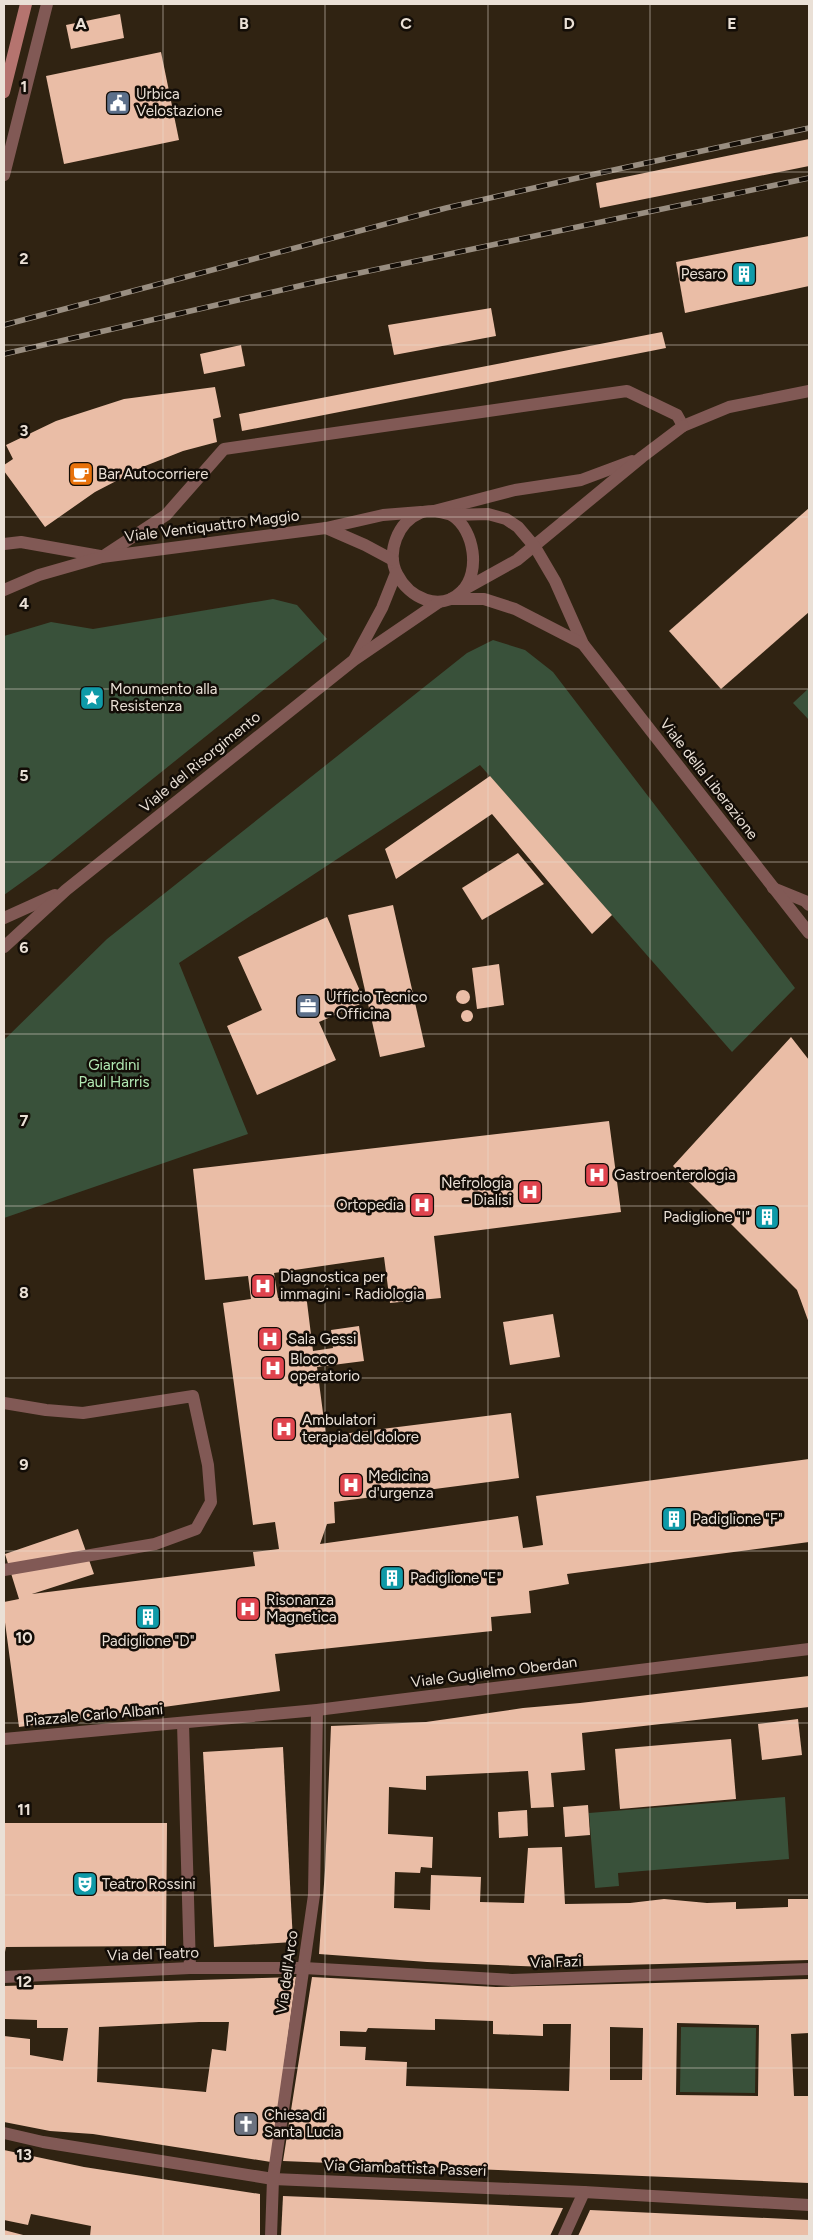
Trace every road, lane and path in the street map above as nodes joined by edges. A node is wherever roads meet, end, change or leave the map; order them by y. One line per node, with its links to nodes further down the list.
1 (26, 4): 3 (main road)
2 (47, 4): 4 (street)
3 (4, 92)
4 (4, 175)
5 (809, 391): 6 (street)
6 (683, 426): 7 (street); 14 (street)
7 (642, 457): 8 (street); 13 (street)
8 (434, 511): 9 (street); 10 (street)
9 (421, 512): 11 (street, Viale Ventiquattro Maggio); 15 (street)
10 (452, 515): 13 (street, Viale della Liberazione); 17 (street)
11 (326, 528): 14 (street, Viale Ventiquattro Maggio); 15 (street)
12 (4, 544): 14 (street, Viale Ventiquattro Maggio)
13 (535, 547): 17 (street); 19 (street, Viale della Liberazione)
14 (102, 557): 16 (street, Viale Ventiquattro Maggio)
15 (394, 566): 18 (street); 20 (street)
16 (4, 590)
17 (463, 590): 18 (street)
18 (445, 600): 19 (street, Viale della Liberazione); 20 (street, Viale del Risorgimento)
19 (583, 644): 21 (street, Viale della Liberazione)
20 (354, 660): 22 (street, Viale del Risorgimento)
21 (773, 888): 23 (street); 25 (street, Viale della Liberazione)
22 (66, 890): 24 (street, Viale del Risorgimento); 26 (street, Viale del Risorgimento)
23 (809, 905)
24 (4, 918)
25 (809, 933)
26 (4, 947)
27 (4, 1403): 28 (street)
28 (4, 1570)
29 (809, 1649): 30 (street, Viale Guglielmo Oberdan)
30 (317, 1710): 31 (street, Viale Guglielmo Oberdan); 34 (street, Via dell'Arco)
31 (183, 1724): 32 (street, Piazzale Carlo Albani); 33 (street, Piazzale Carlo Albani)
32 (4, 1739)
33 (190, 1968): 34 (street, Via del Teatro); 36 (street, Via del Teatro)
34 (304, 1968): 35 (street, Via Fazi); 38 (street, Via dell'Arco)
35 (809, 1969)
36 (4, 1978)
37 (4, 2133): 38 (street, Via Giambattista Passeri)
38 (273, 2179): 39 (street, Via Giambattista Passeri); 41 (street, Via dell'Arco)
39 (584, 2192): 40 (street, Via Giambattista Passeri); 42 (street)
40 (809, 2205)
41 (271, 2236)
42 (564, 2236)

